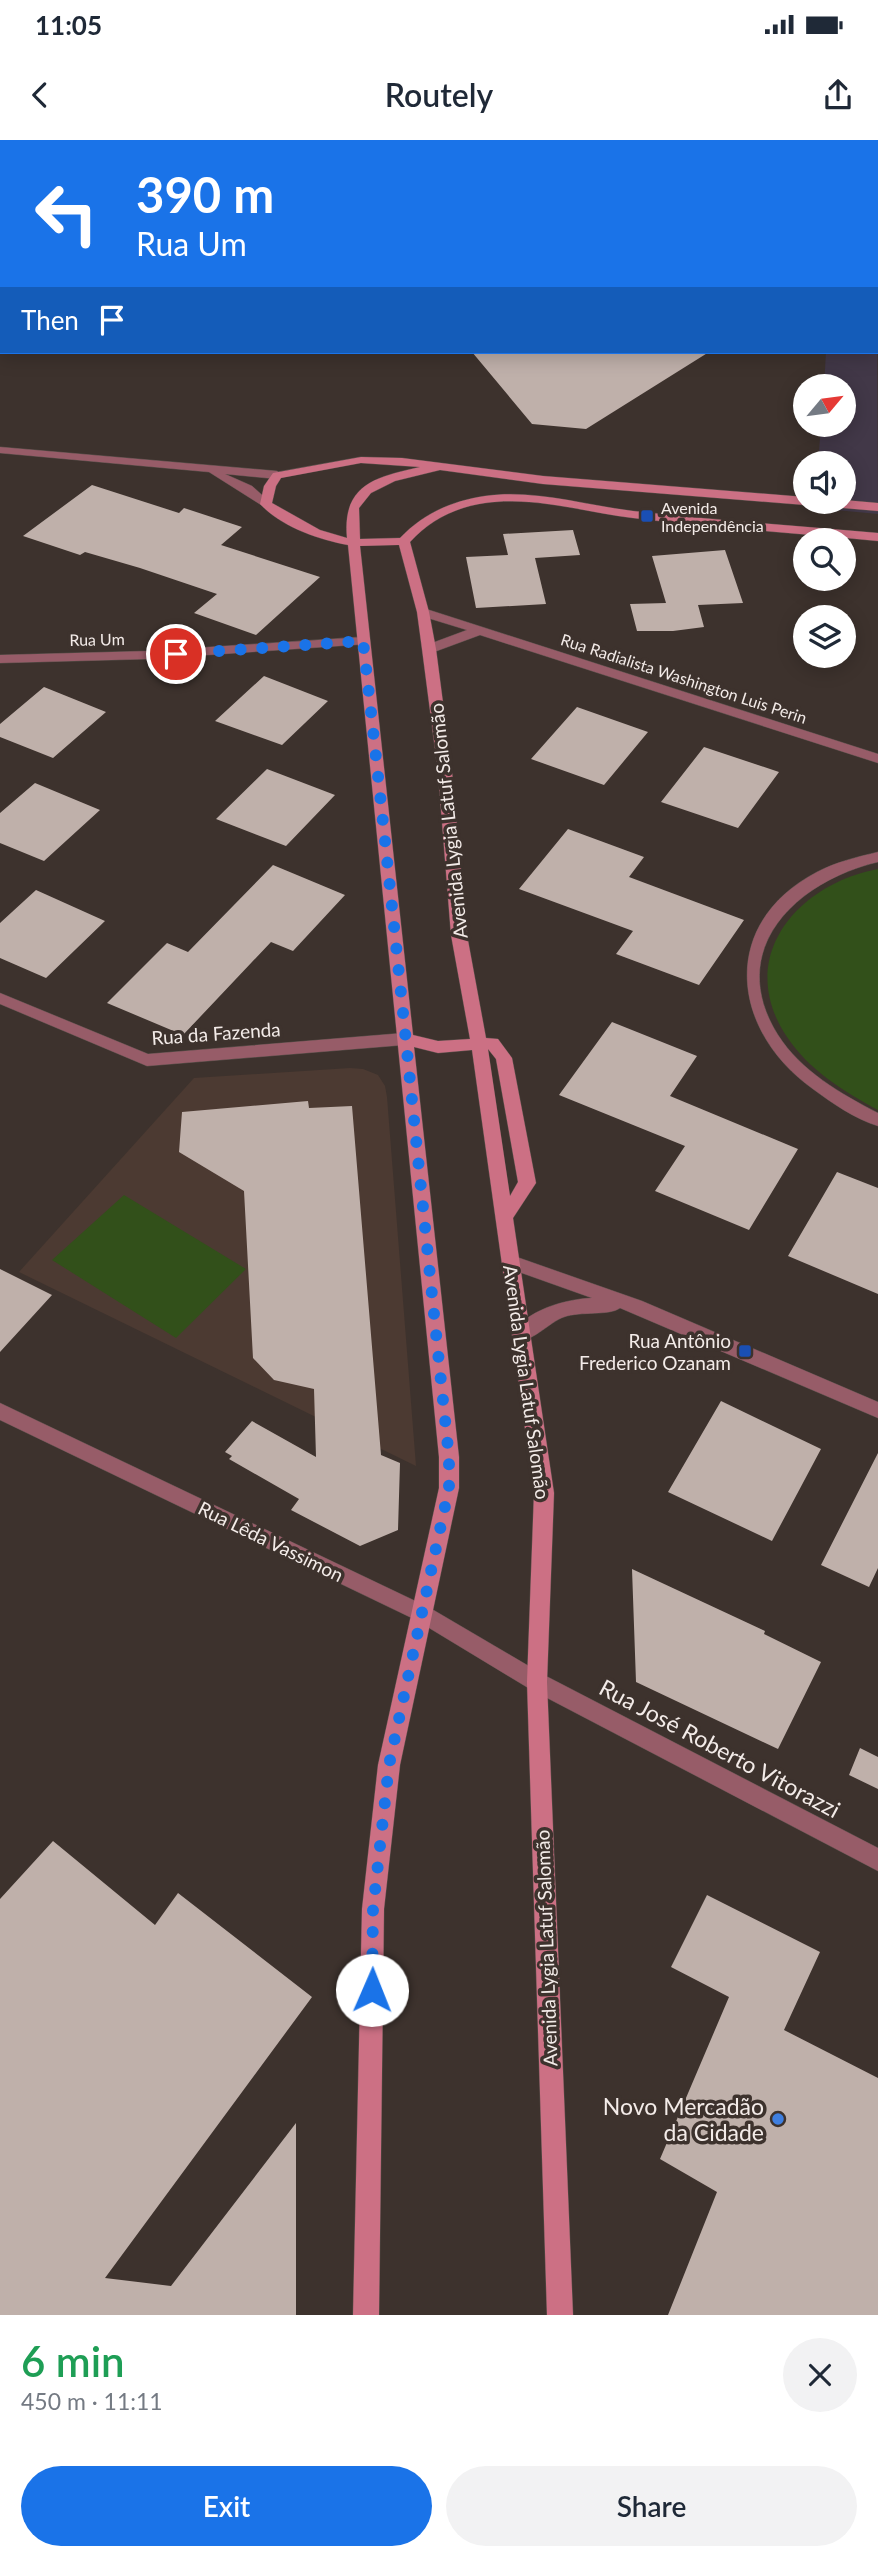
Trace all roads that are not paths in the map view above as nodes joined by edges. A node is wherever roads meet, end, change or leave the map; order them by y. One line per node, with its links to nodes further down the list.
1 (0, 450): 3 (street)
2 (441, 466): 4 (main road); 5 (main road); 11 (main road)
3 (198, 467): 4 (street); 6 (street)
4 (277, 475): 6 (main road)
5 (793, 500)
6 (266, 504): 11 (main road)
7 (856, 505): 8 (main road)
8 (878, 507)
9 (878, 537): 10 (main road)
10 (404, 541): 11 (main road); 12 (main road, Avenida Lygia Latuf Salomão)
11 (352, 544): 14 (main road)
12 (423, 612): 13 (street, Rua Radialista Washington Luis Perin); 15 (main road, Avenida Lygia Latuf Salomão)
13 (480, 630): 15 (street); 17 (street, Rua Radialista Washington Luis Perin)
14 (363, 641): 16 (street, Rua Um); 20 (main road)
15 (429, 649): 21 (main road, Avenida Lygia Latuf Salomão)
16 (0, 659)
17 (878, 759)
18 (878, 857): 22 (street)
19 (0, 998): 20 (street, Rua da Fazenda)
20 (404, 1039): 21 (main road); 29 (main road)
21 (479, 1044): 23 (main road, Avenida Lygia Latuf Salomão); 23 (main road)
22 (878, 1121)
23 (504, 1218): 24 (main road, Avenida Lygia Latuf Salomão)
24 (511, 1262): 25 (street); 26 (main road, Avenida Lygia Latuf Salomão)
25 (636, 1306): 26 (street); 27 (street)
26 (521, 1335): 30 (main road, Avenida Lygia Latuf Salomão)
27 (878, 1410)
28 (0, 1411): 29 (street, Rua Lêda Vassimon)
29 (423, 1614): 30 (street, Rua Lêda Vassimon); 32 (main road)
30 (537, 1682): 31 (street, Rua José Roberto Vitorazzi); 33 (main road, Avenida Lygia Latuf Salomão)
31 (878, 1860)
32 (366, 2315)
33 (560, 2315)

